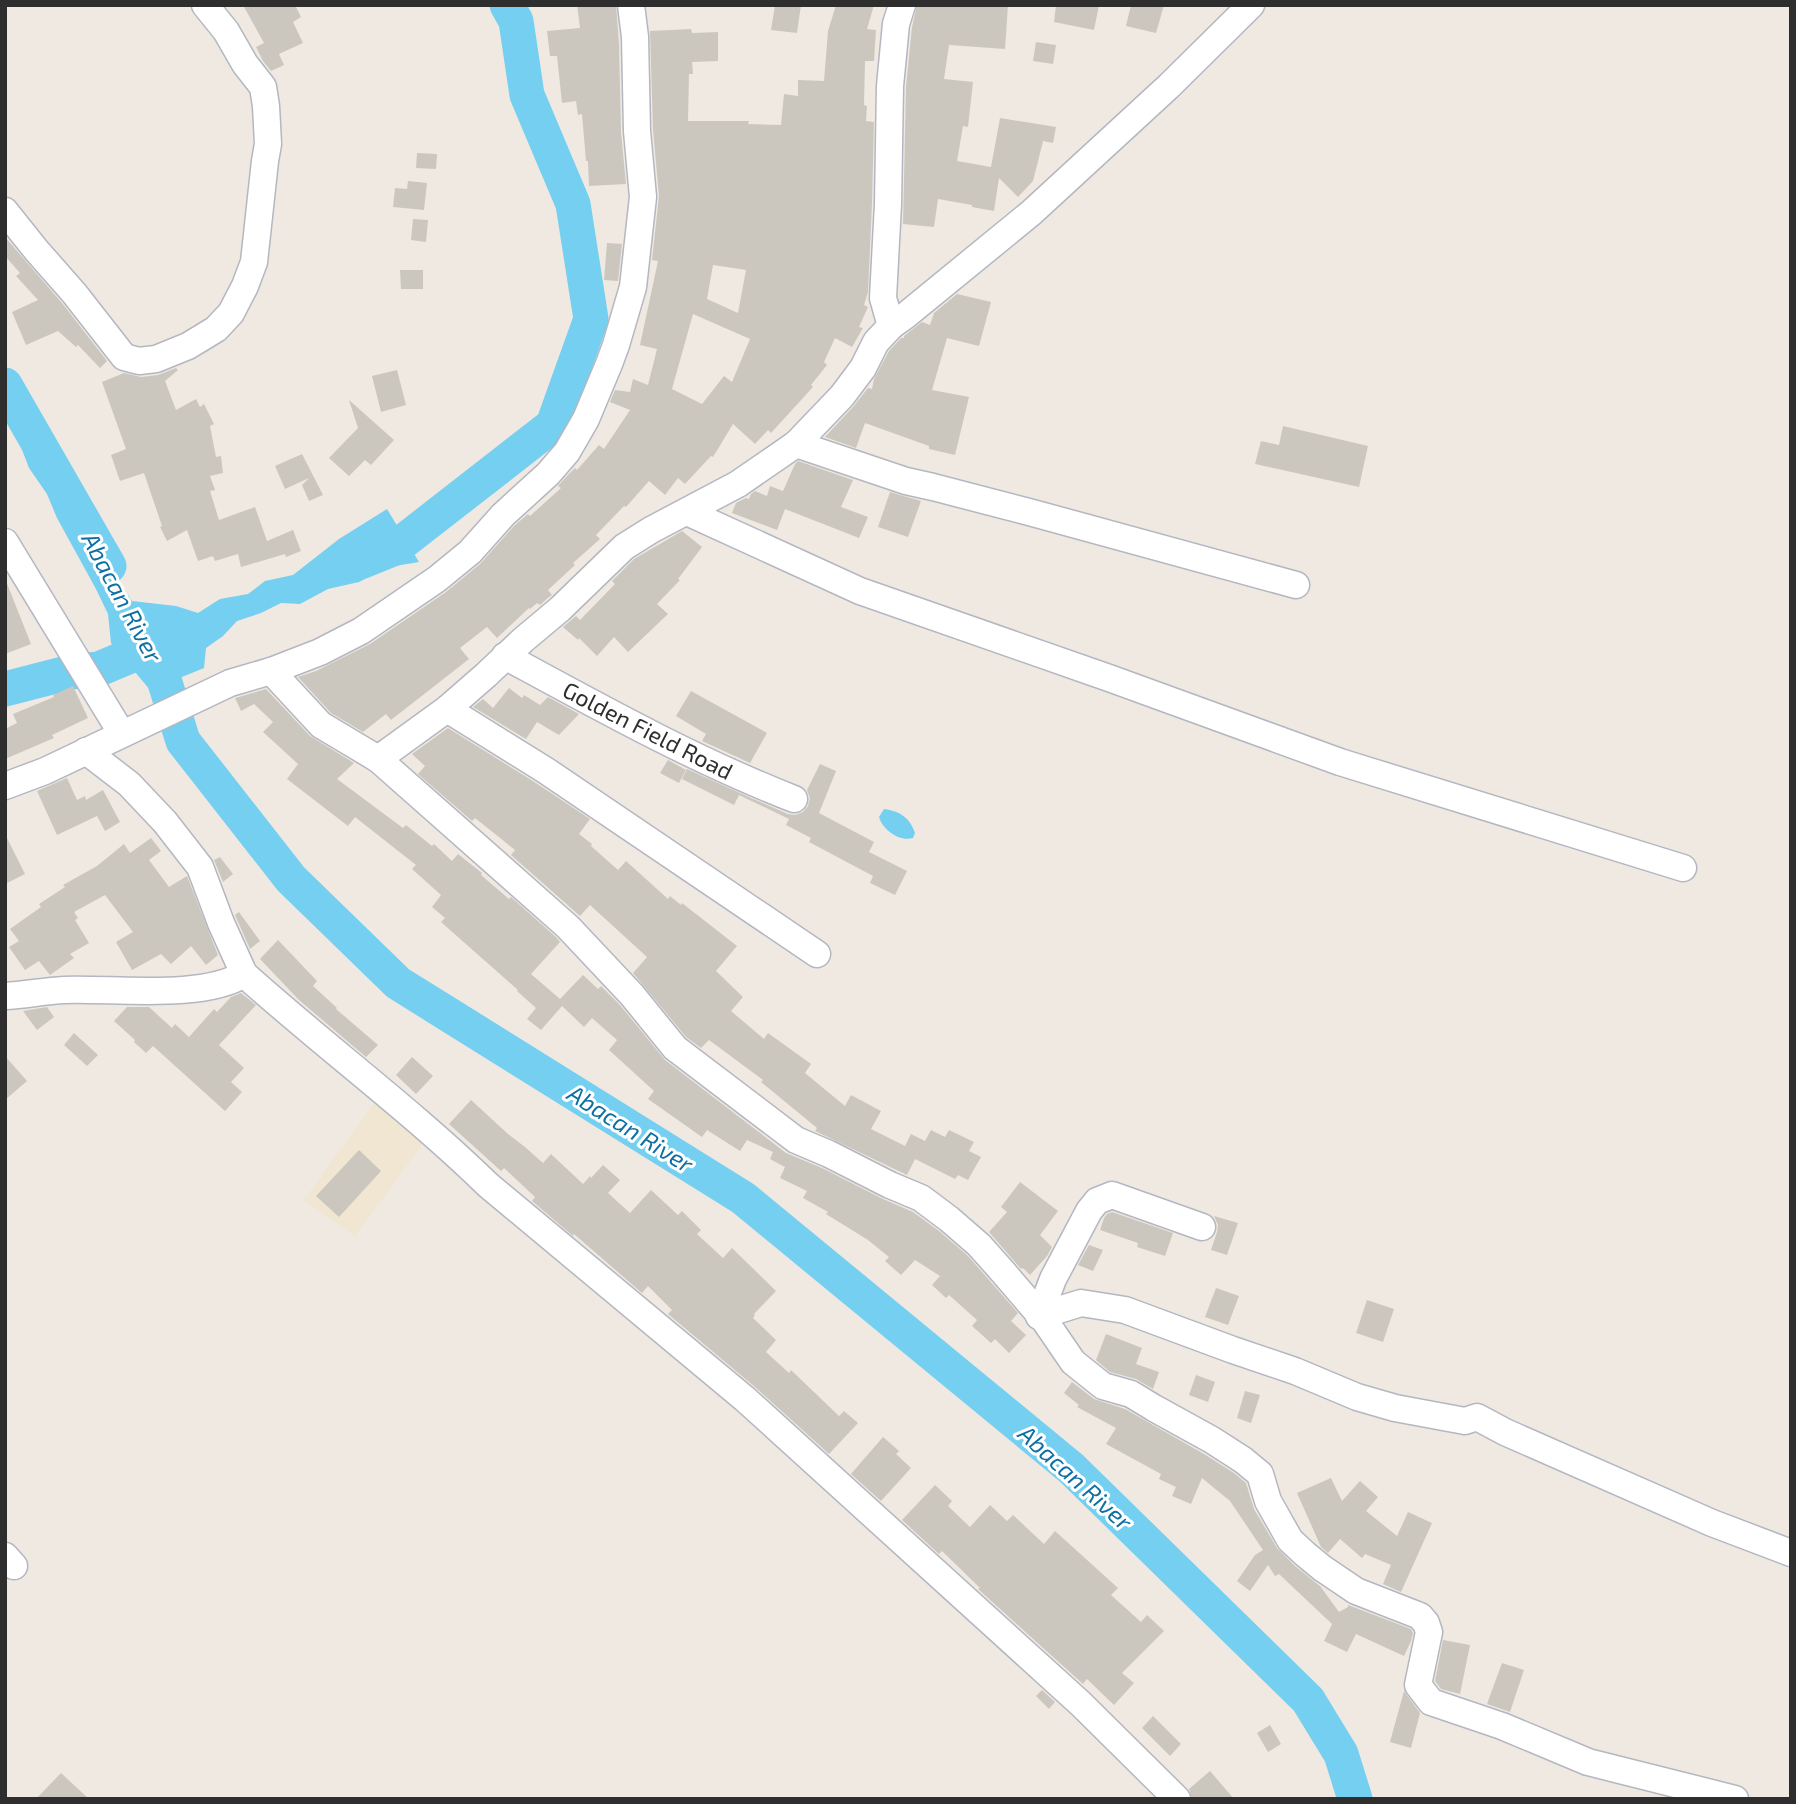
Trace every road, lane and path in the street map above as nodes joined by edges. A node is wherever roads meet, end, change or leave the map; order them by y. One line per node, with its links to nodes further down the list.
1 (205, 5): 5 (street)
2 (631, 5): 12 (street)
3 (902, 5): 6 (street)
4 (1251, 5): 6 (street)
5 (5, 211)
6 (891, 326): 7 (street)
7 (796, 444): 8 (street); 10 (street)
8 (687, 512): 11 (street); 19 (street)
9 (5, 542): 14 (street)
10 (1296, 584)
11 (505, 656): 13 (street); 18 (street, Golden Field Road)
12 (271, 671): 14 (street); 16 (street)
13 (447, 709): 16 (street); 20 (street)
14 (128, 731): 15 (street)
15 (86, 751): 17 (street); 21 (street)
16 (378, 758): 24 (street)
17 (5, 786)
18 (794, 799)
19 (1683, 868)
20 (817, 954)
21 (244, 974): 22 (street); 26 (street)
22 (5, 996)
23 (1202, 1227): 24 (street)
24 (1039, 1316): 25 (street); 27 (street)
25 (1791, 1553)
26 (1177, 1799)
27 (1735, 1799)

